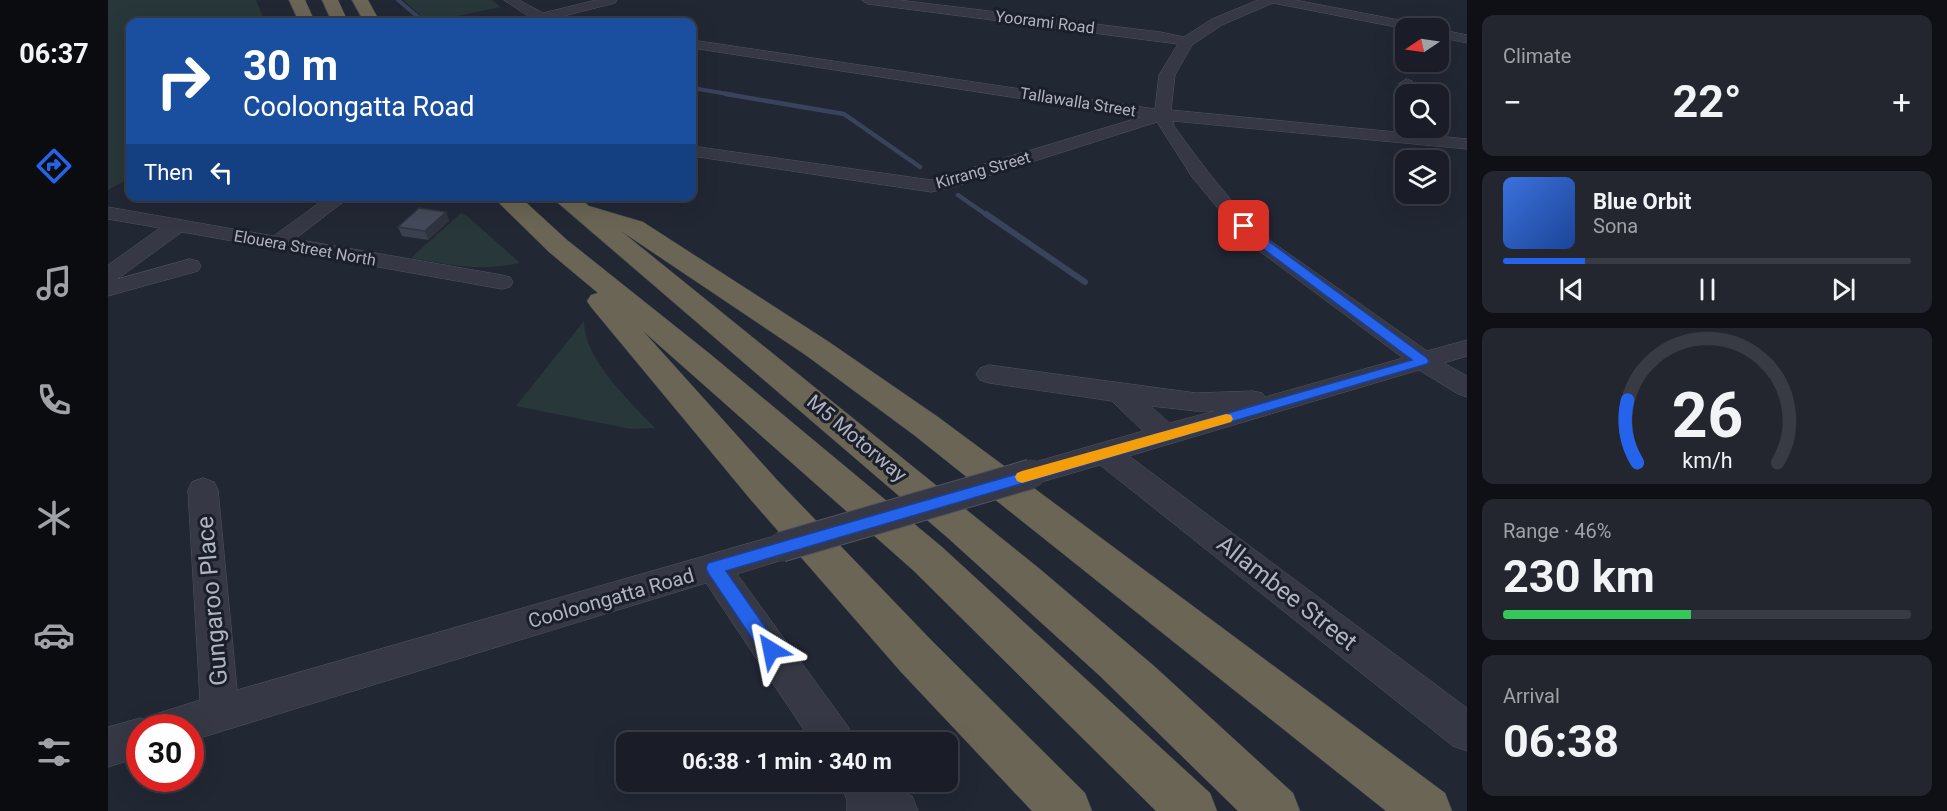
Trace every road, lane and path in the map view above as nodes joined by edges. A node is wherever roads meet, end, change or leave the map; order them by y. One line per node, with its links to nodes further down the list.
1 (297, 0): 12 (highway)
2 (310, 0): 13 (highway)
3 (330, 0): 14 (highway)
4 (348, 0): 15 (highway)
5 (360, 0): 16 (highway)
6 (374, 0): 17 (highway)
7 (510, 0): 18 (street)
8 (611, 0): 19 (street)
9 (868, 0): 23 (street, Yoorami Road)
10 (1269, 0): 23 (street)
11 (1276, 0): 20 (street)
12 (305, 18)
13 (318, 18)
14 (338, 18)
15 (356, 18)
16 (370, 18)
17 (383, 18)
18 (541, 18)
19 (555, 18)
20 (1395, 23)
21 (1449, 35): 22 (street)
22 (1467, 39)
23 (1186, 42): 25 (street)
24 (696, 45): 25 (street, Tallawalla Street)
25 (1164, 115): 27 (street, Tallawalla Street); 28 (street, Kirrang Street); 40 (street)
26 (1449, 130): 27 (street)
27 (1464, 144)
28 (696, 153)
29 (335, 201): 34 (street)
30 (518, 201): 32 (highway, M5 Motorway)
31 (108, 213): 33 (street, Elouera Street North)
32 (567, 218): 55 (highway); 56 (highway, M5 Motorway); 57 (highway, M5 Motorway); 58 (highway)
33 (177, 226): 34 (street, Elouera Street North); 36 (street)
34 (276, 243): 37 (street, Elouera Street North)
35 (190, 266): 38 (street)
36 (108, 275)
37 (502, 282)
38 (108, 289)
39 (1467, 348): 40 (street, Cooloongatta Road)
40 (1423, 361): 42 (street); 44 (street, Cooloongatta Road)
41 (989, 374): 43 (street)
42 (1467, 388)
43 (1120, 393): 44 (street); 45 (street)
44 (1292, 399): 45 (street, Cooloongatta Road)
45 (1166, 436): 46 (street, Cooloongatta Road)
46 (1106, 454): 48 (street, Cooloongatta Road, bridge); 52 (street, Allambee Street)
47 (203, 490): 49 (street, Gungaroo Place)
48 (714, 568): 49 (street, Cooloongatta Road); 51 (street)
49 (220, 712): 50 (street, Cooloongatta Road)
50 (204, 717)
51 (828, 732)
52 (1467, 732)
53 (126, 741): 54 (street)
54 (108, 747)
55 (1067, 811)
56 (1192, 811)
57 (1275, 811)
58 (1427, 811)

